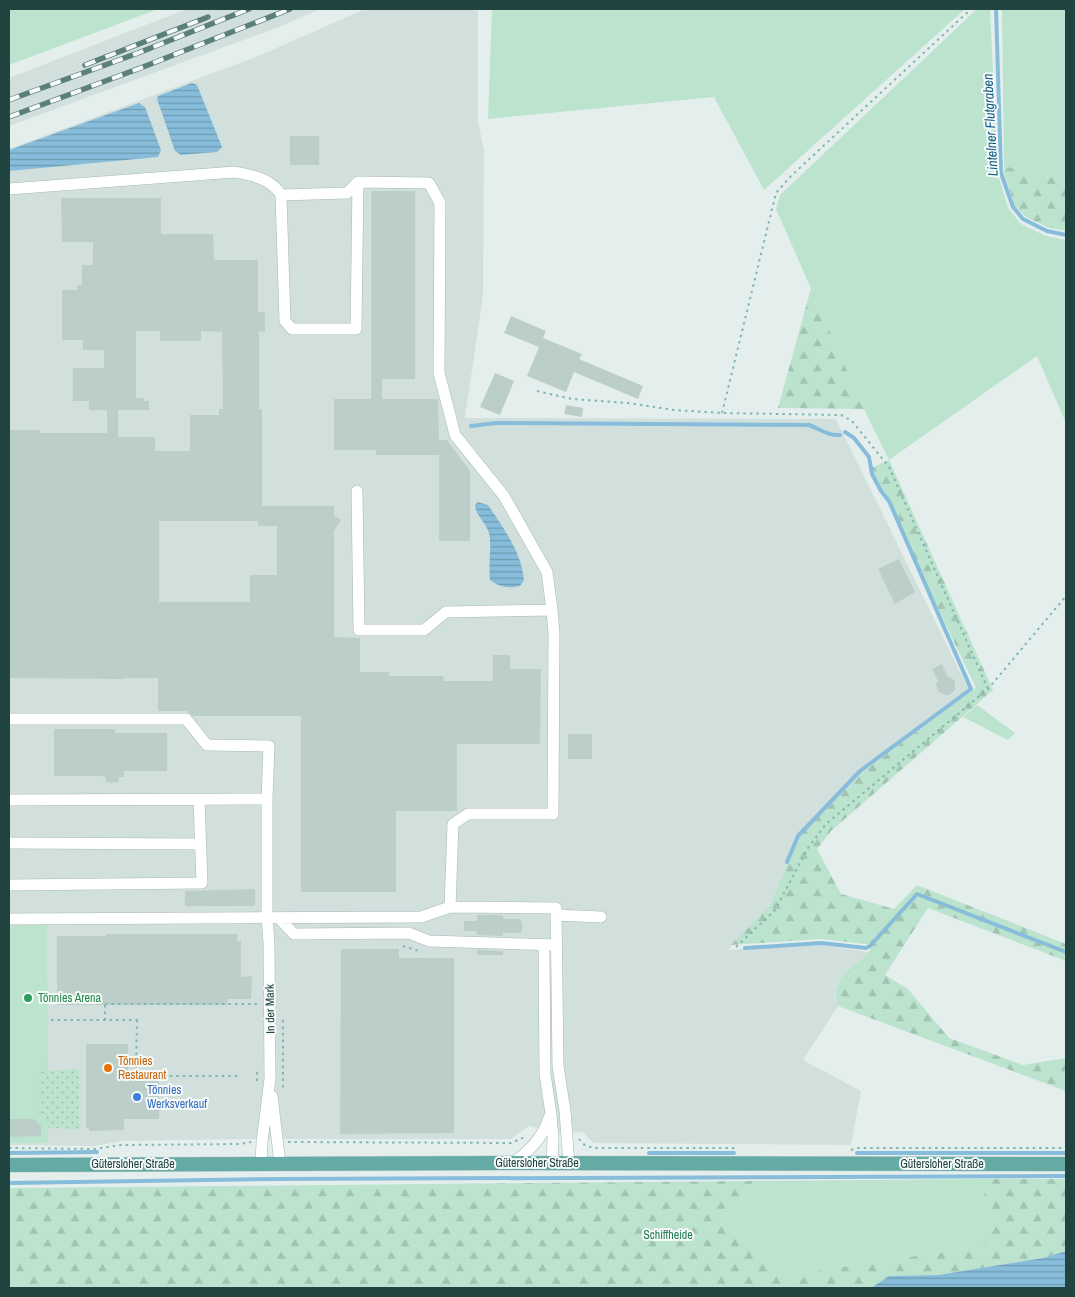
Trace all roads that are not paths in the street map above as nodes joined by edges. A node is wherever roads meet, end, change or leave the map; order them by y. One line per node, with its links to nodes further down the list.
1 (358, 182): 3 (street); 3 (street); 5 (street)
2 (9, 189): 3 (street)
3 (281, 195)
4 (357, 491): 5 (street)
5 (552, 610): 13 (street)
6 (9, 719): 7 (street, In der Mark)
7 (267, 799): 9 (street); 17 (street, In der Mark)
8 (9, 800): 9 (street)
9 (199, 800): 11 (street)
10 (9, 843): 11 (street)
11 (200, 844): 12 (street)
12 (9, 885)
13 (450, 907): 14 (street); 18 (street)
14 (556, 912): 15 (street); 20 (street)
15 (601, 916)
16 (9, 918): 17 (street)
17 (267, 918): 18 (street); 21 (street, In der Mark)
18 (279, 918): 19 (street)
19 (544, 945): 20 (street); 22 (street)
20 (557, 945): 27 (street)
21 (270, 1079): 24 (street, In der Mark); 25 (street, In der Mark)
22 (551, 1114): 23 (street); 26 (street)
23 (513, 1163): 25 (main road, Gütersloher Straße); 26 (main road, Gütersloher Straße)
24 (261, 1164): 25 (main road, Gütersloher Straße); 29 (main road, Gütersloher Straße)
25 (280, 1164)
26 (552, 1164): 27 (main road, Gütersloher Straße)
27 (569, 1164): 28 (main road, Gütersloher Straße)
28 (1066, 1164)
29 (9, 1165)

